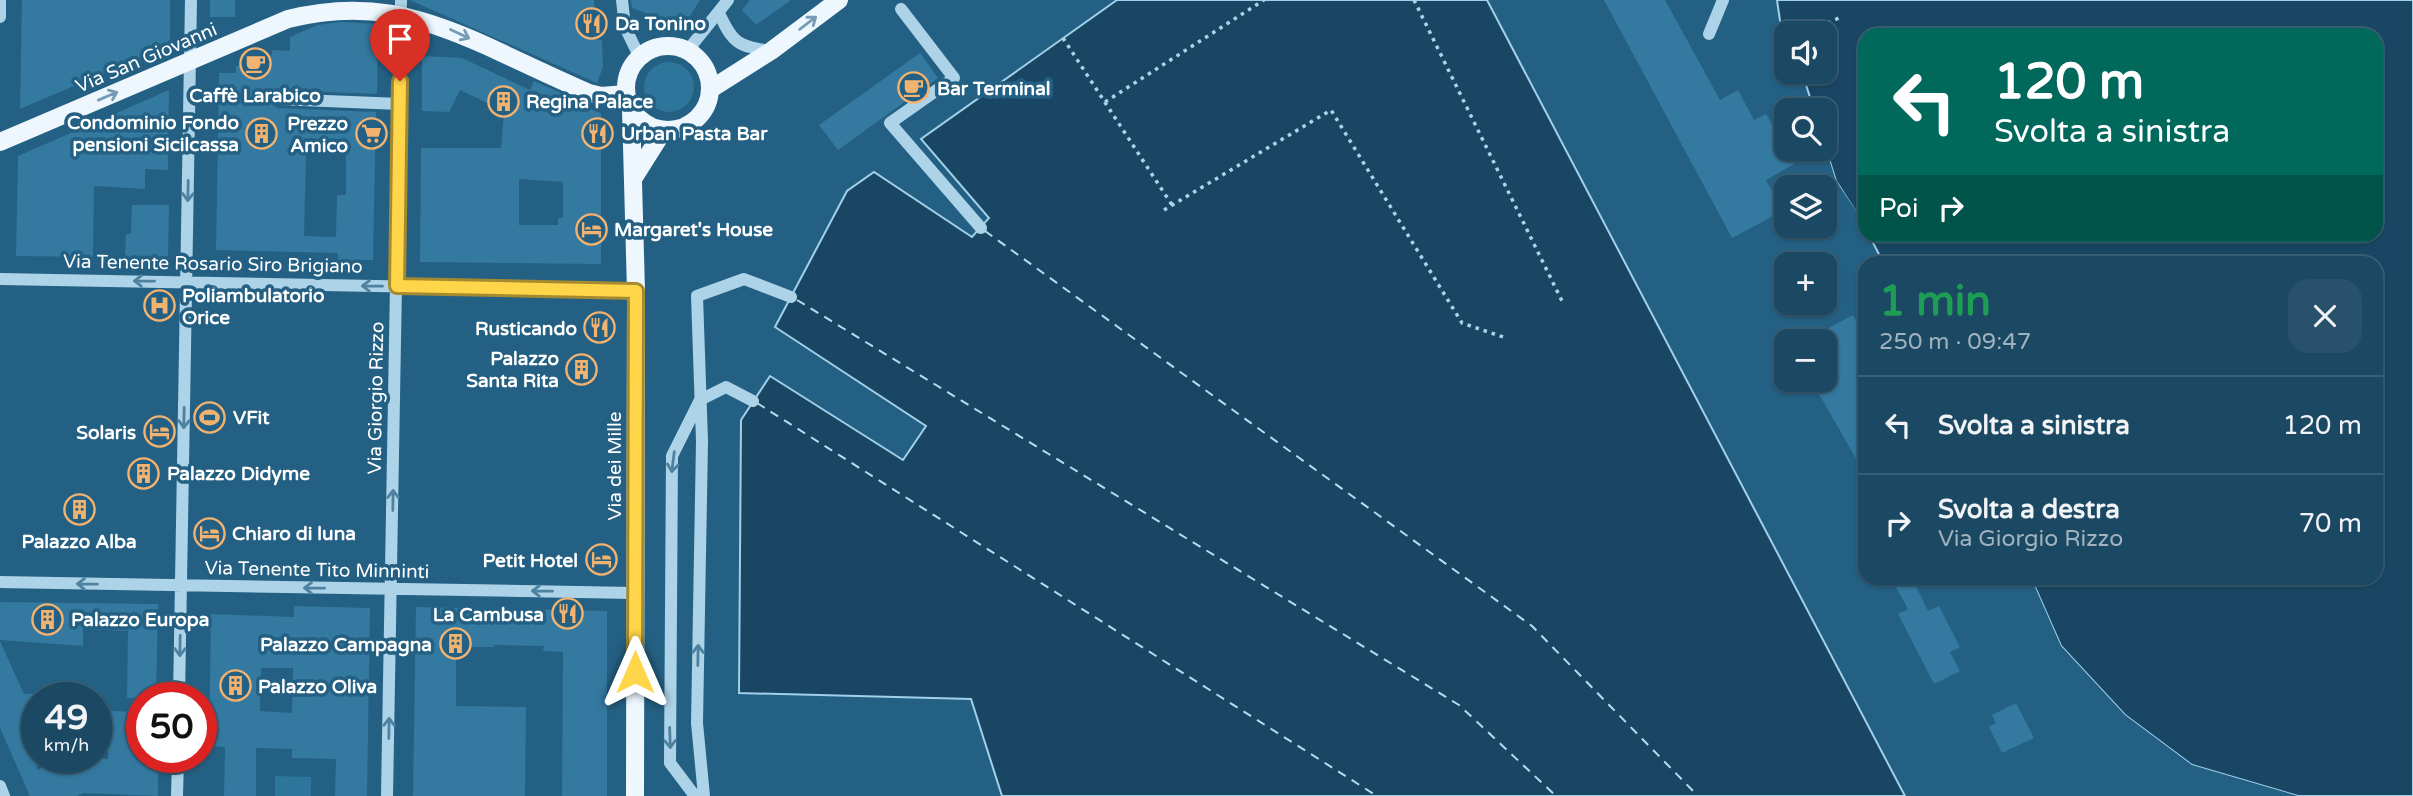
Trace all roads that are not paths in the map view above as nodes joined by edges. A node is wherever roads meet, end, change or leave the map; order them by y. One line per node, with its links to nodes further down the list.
1 (0, 0): 10 (street)
2 (191, 0): 15 (street)
3 (622, 0): 14 (street)
4 (728, 0): 9 (street)
5 (839, 0): 13 (main road, one-way to 5)
6 (1723, 0): 11 (street)
7 (401, 5): 15 (main road, Via San Giovanni); 18 (main road, Via San Giovanni, one-way to 18); 19 (street, Via Giorgio Rizzo)
8 (901, 9): 23 (street)
9 (719, 13): 12 (street); 13 (street)
10 (0, 17)
11 (1709, 34)
12 (688, 50): 14 (main road); 16 (main road)
13 (771, 51): 16 (main road)
14 (639, 56): 18 (main road, Via dei Mille)
15 (190, 61): 21 (main road, Via San Giovanni, one-way to 15); 25 (street, one-way to 25)
16 (711, 89): 20 (main road)
17 (277, 99): 19 (street)
18 (629, 102): 20 (main road); 22 (main road, Via dei Mille)
19 (400, 104): 26 (street, Via Giorgio Rizzo)
20 (664, 130): 22 (main road)
21 (0, 142)
22 (633, 179): 27 (main road, Via dei Mille)
23 (981, 228)
24 (0, 279): 25 (street, Via Tenente Rosario Siro Brigiano, one-way to 24)
25 (186, 282): 26 (street, Via Tenente Rosario Siro Brigiano, one-way to 25); 32 (street, one-way to 32)
26 (397, 286): 27 (street, Via Tenente Rosario Siro Brigiano); 33 (street, Via Giorgio Rizzo, one-way to 26)
27 (636, 291): 34 (main road, Via dei Mille)
28 (791, 297): 29 (street)
29 (700, 400): 30 (street); 42 (street, one-way to 42); 43 (street, one-way to 29)
30 (753, 401)
31 (0, 582): 32 (street, Via Tenente Tito Minninti, one-way to 31)
32 (181, 586): 33 (street, Via Tenente Tito Minninti, one-way to 32); 35 (street, one-way to 35)
33 (391, 589): 34 (street, Via Tenente Tito Minninti, one-way to 33); 40 (street, Via Giorgio Rizzo, one-way to 33)
34 (634, 593): 41 (main road, Via dei Mille)
35 (179, 682)
36 (178, 773): 39 (street)
37 (0, 786): 38 (street)
38 (4, 796)
39 (177, 796)
40 (387, 796)
41 (635, 796)
42 (695, 796)
43 (704, 796)

